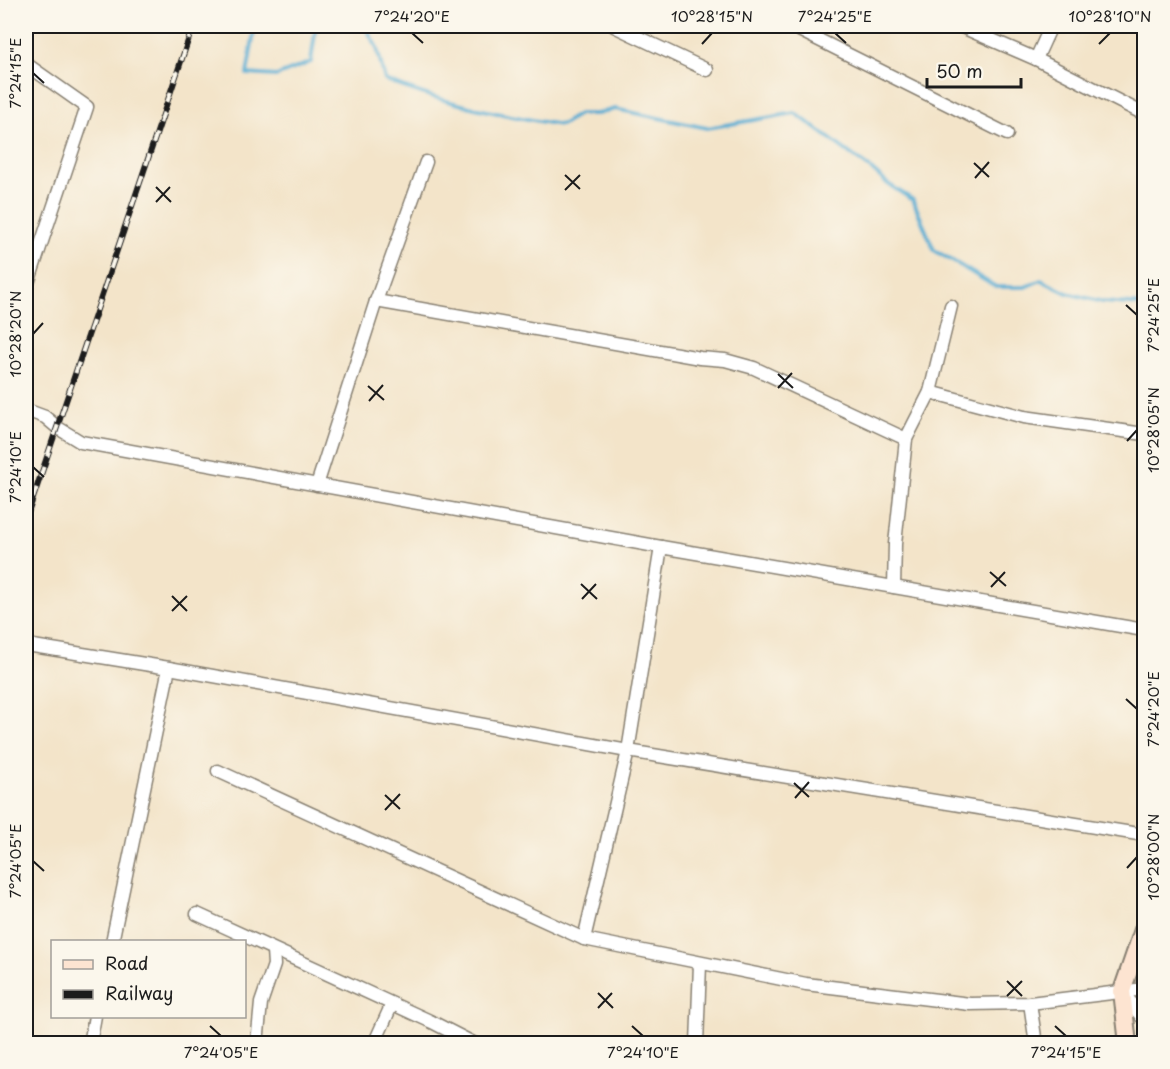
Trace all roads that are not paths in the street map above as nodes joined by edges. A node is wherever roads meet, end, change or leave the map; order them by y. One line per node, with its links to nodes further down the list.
1 (614, 26): 7 (street)
2 (791, 26): 9 (street)
3 (960, 26): 5 (street)
4 (1051, 26): 5 (street)
5 (1036, 59): 8 (street)
6 (26, 64): 11 (street)
7 (707, 70)
8 (1144, 114)
9 (1007, 134)
10 (426, 162): 12 (street)
11 (26, 289)
12 (376, 301): 17 (street); 18 (street)
13 (951, 306): 14 (street)
14 (930, 392): 16 (street); 17 (street)
15 (26, 410): 18 (street)
16 (1144, 434)
17 (906, 439): 20 (street)
18 (317, 485): 19 (street)
19 (661, 547): 20 (street); 24 (street)
20 (894, 587): 21 (street)
21 (1144, 630)
22 (26, 642): 23 (street)
23 (169, 668): 24 (street); 30 (street)
24 (628, 751): 26 (street); 29 (street)
25 (218, 771): 29 (street)
26 (1144, 835)
27 (196, 914): 31 (street)
28 (1144, 927): 34 (main road)
29 (584, 939): 32 (street)
30 (111, 940)
31 (273, 950): 36 (street); 40 (street)
32 (700, 964): 35 (street); 43 (street)
33 (1144, 989): 34 (street)
34 (1122, 991): 35 (street); 37 (street); 45 (main road)
35 (1030, 1003): 44 (street)
36 (392, 1004): 41 (street); 42 (street)
37 (1144, 1017)
38 (95, 1018): 39 (street)
39 (90, 1044)
40 (257, 1044)
41 (374, 1044)
42 (475, 1044)
43 (697, 1044)
44 (1036, 1044)
45 (1128, 1044)

